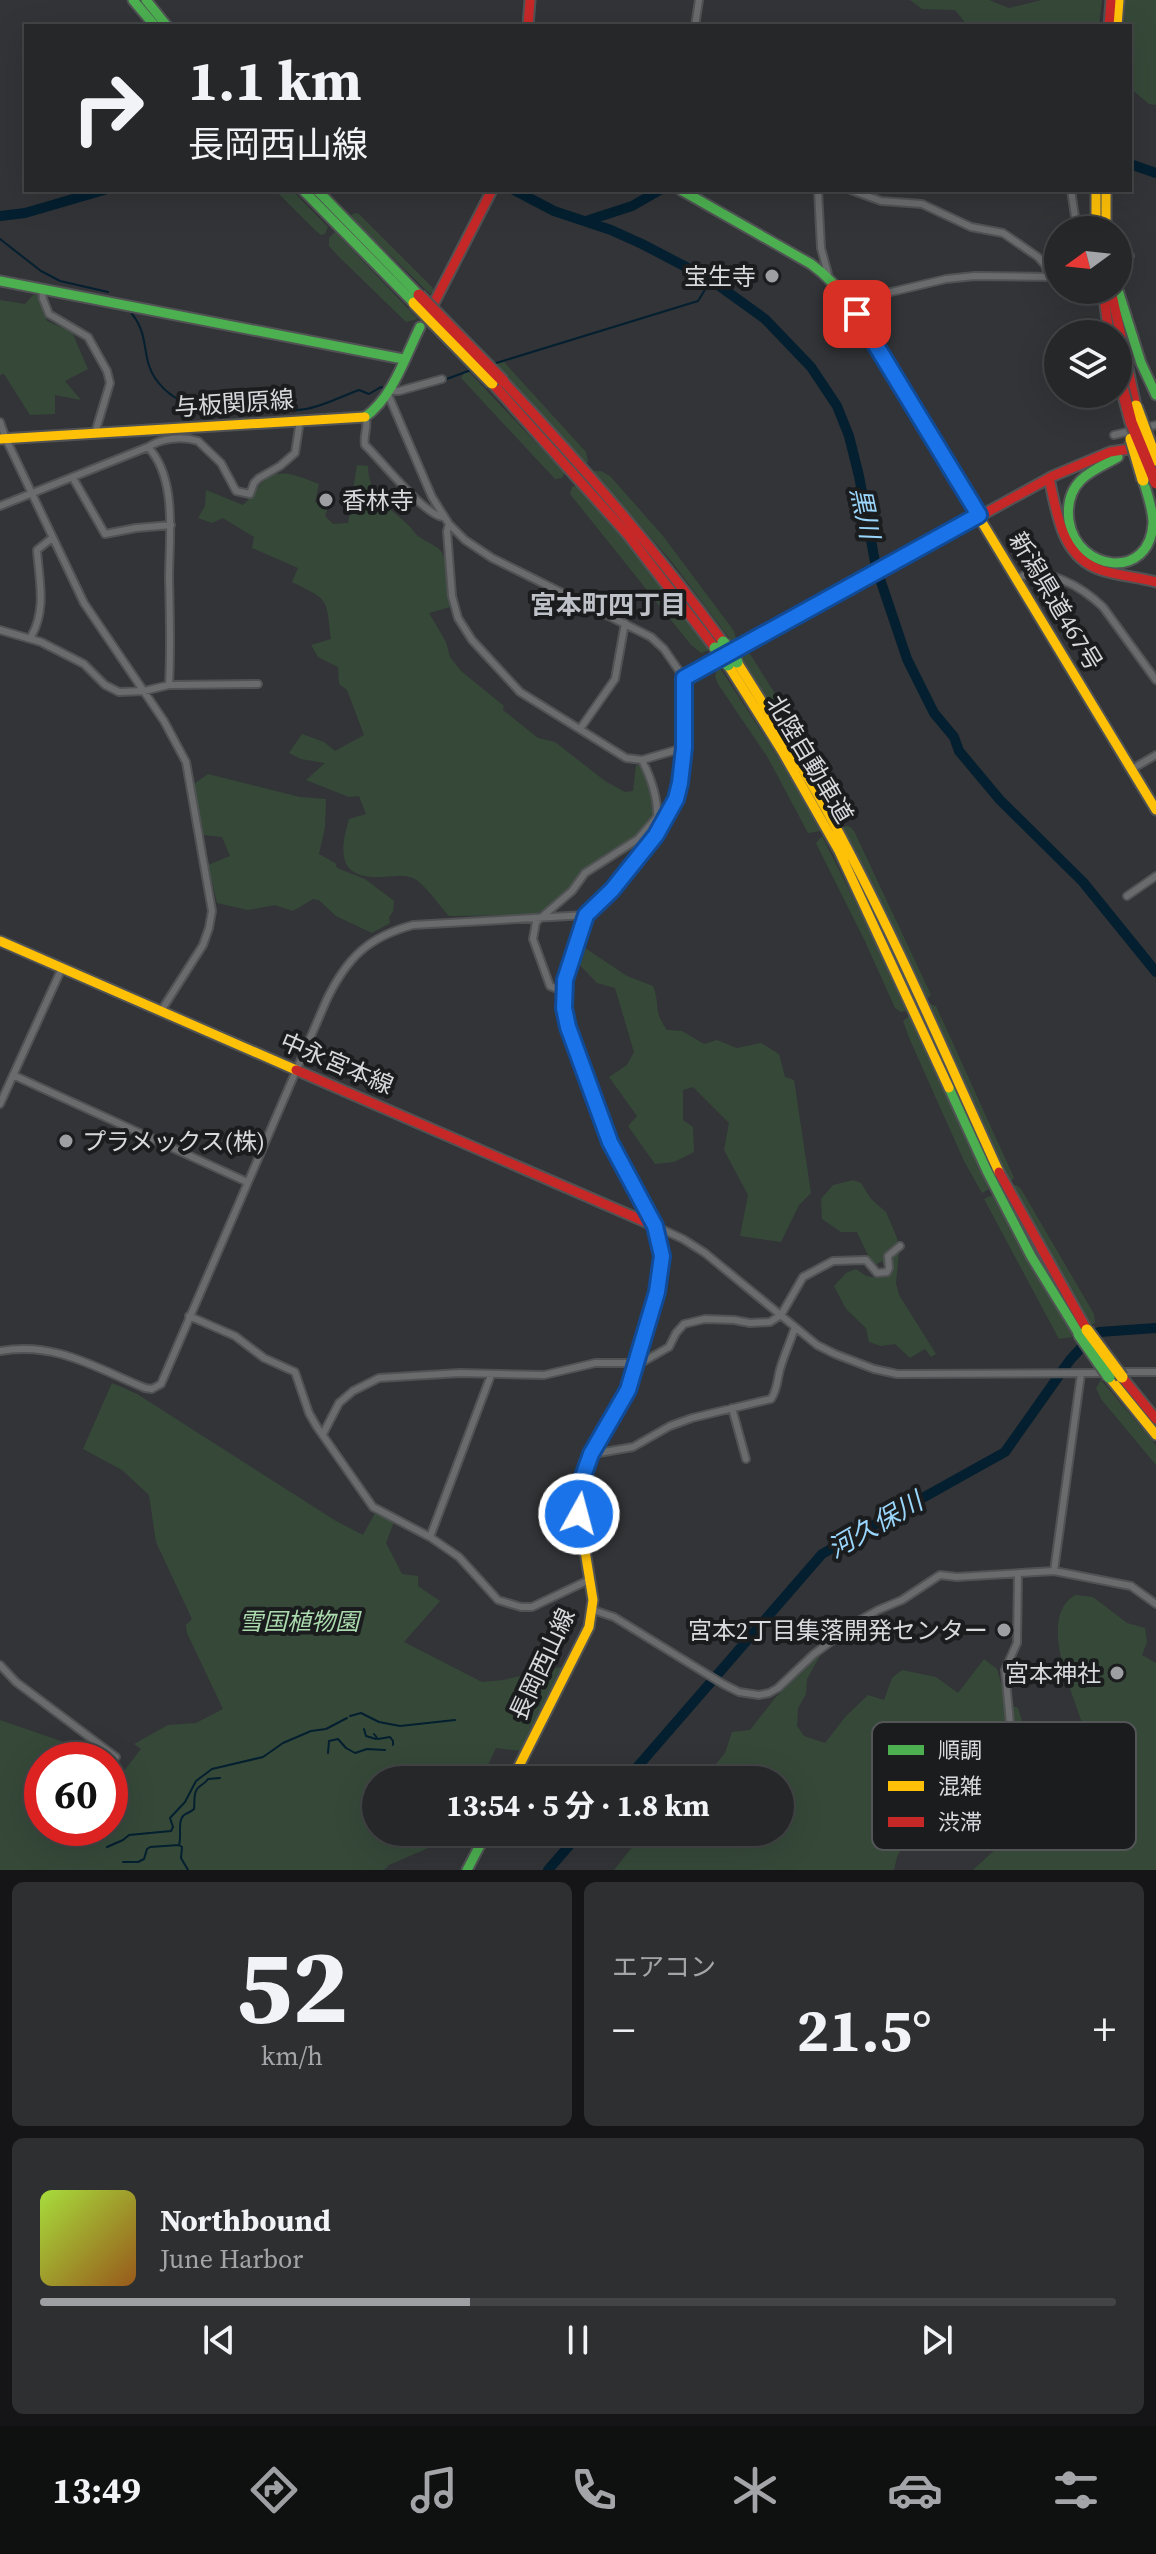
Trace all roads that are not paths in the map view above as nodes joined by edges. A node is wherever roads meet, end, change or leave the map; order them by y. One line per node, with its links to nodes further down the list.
1 (133, 0): 7 (main road)
2 (146, 0): 8 (main road)
3 (530, 0): 9 (main road)
4 (699, 0): 10 (street)
5 (1111, 0): 11 (main road)
6 (1119, 0): 12 (main road)
7 (153, 24)
8 (165, 24)
9 (528, 24)
10 (695, 24)
11 (1109, 24)
12 (1117, 24)
13 (305, 192): 30 (main road, 北陸自動車道)
14 (319, 192): 30 (main road, 北陸自動車道)
15 (685, 192): 26 (main road, 新潟県道467号)
16 (818, 192): 26 (street)
17 (856, 192): 25 (street)
18 (1071, 192): 22 (street)
19 (1096, 192): 23 (main road)
20 (1106, 192): 24 (main road)
21 (490, 193): 32 (main road)
22 (1075, 216)
23 (1096, 216)
24 (1105, 216)
25 (1044, 264)
26 (829, 277): 31 (main road, 新潟県道467号)
27 (1044, 277): 31 (street)
28 (0, 281): 29 (main road)
29 (42, 289): 36 (main road); 46 (street)
30 (416, 299): 100 (main road, 北陸自動車道, bridge)
31 (849, 302): 57 (main road, 新潟県道467号)
32 (434, 303)
33 (1116, 304): 39 (main road)
34 (1116, 304): 50 (main road, bridge)
35 (420, 327): 36 (main road)
36 (403, 359): 38 (main road)
37 (442, 379): 38 (street)
38 (387, 391): 42 (main road); 58 (street)
39 (1156, 395)
40 (1123, 408): 51 (main road, bridge)
41 (1127, 408): 54 (main road, bridge)
42 (366, 417): 43 (main road, 与板関原線); 58 (street)
43 (300, 421): 46 (main road, 与板関原線); 49 (street)
44 (0, 422): 48 (street)
45 (1156, 425): 47 (street)
46 (95, 433): 48 (main road, 与板関原線)
47 (1114, 435)
48 (3, 439): 55 (street)
49 (148, 447): 53 (street); 60 (street)
50 (1154, 454): 51 (main road); 52 (main road)
51 (1118, 457): 52 (main road)
52 (1051, 477): 57 (main road); 63 (main road)
53 (73, 478): 55 (street); 60 (street)
54 (1156, 483)
55 (34, 494): 56 (street); 61 (street)
56 (0, 506)
57 (979, 515): 62 (main road, 新潟県道467号); 67 (main road)
58 (443, 517): 59 (street)
59 (449, 524): 64 (street); 72 (street)
60 (171, 525): 70 (street)
61 (52, 538): 66 (street); 71 (street)
62 (1017, 578): 68 (street); 76 (main road, 新潟県道467号)
63 (1156, 582)
64 (625, 623): 67 (street); 72 (street)
65 (0, 630): 66 (street)
66 (31, 637): 71 (street)
67 (684, 678): 73 (main road, 長岡西山線)
68 (1156, 680)
69 (258, 684): 70 (street)
70 (169, 685): 71 (street)
71 (144, 691): 85 (street)
72 (580, 729): 75 (street)
73 (684, 748): 75 (street); 80 (main road, 長岡西山線)
74 (1156, 755): 76 (street)
75 (642, 760): 81 (street)
76 (1132, 769): 77 (main road, 新潟県道467号)
77 (1156, 810)
78 (1156, 876): 79 (street)
79 (1127, 896)
80 (586, 915): 81 (street); 84 (main road, 長岡西山線)
81 (539, 919): 84 (street); 86 (street)
82 (0, 941): 83 (main road, 中永宮本線)
83 (62, 968): 85 (main road, 中永宮本線); 87 (street)
84 (563, 991): 90 (main road, 長岡西山線)
85 (161, 1011): 86 (main road, 中永宮本線)
86 (296, 1069): 89 (street); 90 (main road, 中永宮本線)
87 (13, 1075): 88 (street); 89 (street)
88 (0, 1104)
89 (247, 1182): 93 (street)
90 (655, 1226): 92 (street); 96 (main road, 長岡西山線)
91 (900, 1246): 92 (street)
92 (781, 1315): 94 (street); 96 (street)
93 (189, 1316): 95 (street); 103 (street)
94 (795, 1327): 98 (street); 101 (street)
95 (0, 1351)
96 (635, 1363): 99 (street); 105 (main road, 長岡西山線)
97 (1156, 1372): 98 (street)
98 (1081, 1374): 108 (street)
99 (491, 1375): 103 (street); 107 (street)
100 (1115, 1377): 102 (main road, 北陸自動車道); 104 (main road, 北陸自動車道)
101 (732, 1408): 105 (street); 106 (street)
102 (1156, 1419)
103 (323, 1434): 107 (street)
104 (1156, 1435)
105 (591, 1454): 110 (main road, 長岡西山線)
106 (746, 1459)
107 (430, 1537): 110 (street)
108 (1054, 1571): 109 (street); 111 (street)
109 (1018, 1574): 112 (street); 114 (street)
110 (591, 1579): 112 (main road, 長岡西山線)
111 (1156, 1604)
112 (593, 1610): 116 (main road, 長岡西山線)
113 (0, 1665): 115 (street)
114 (1010, 1722)
115 (96, 1742)
116 (519, 1766)
117 (480, 1846): 118 (main road)
118 (467, 1870)

